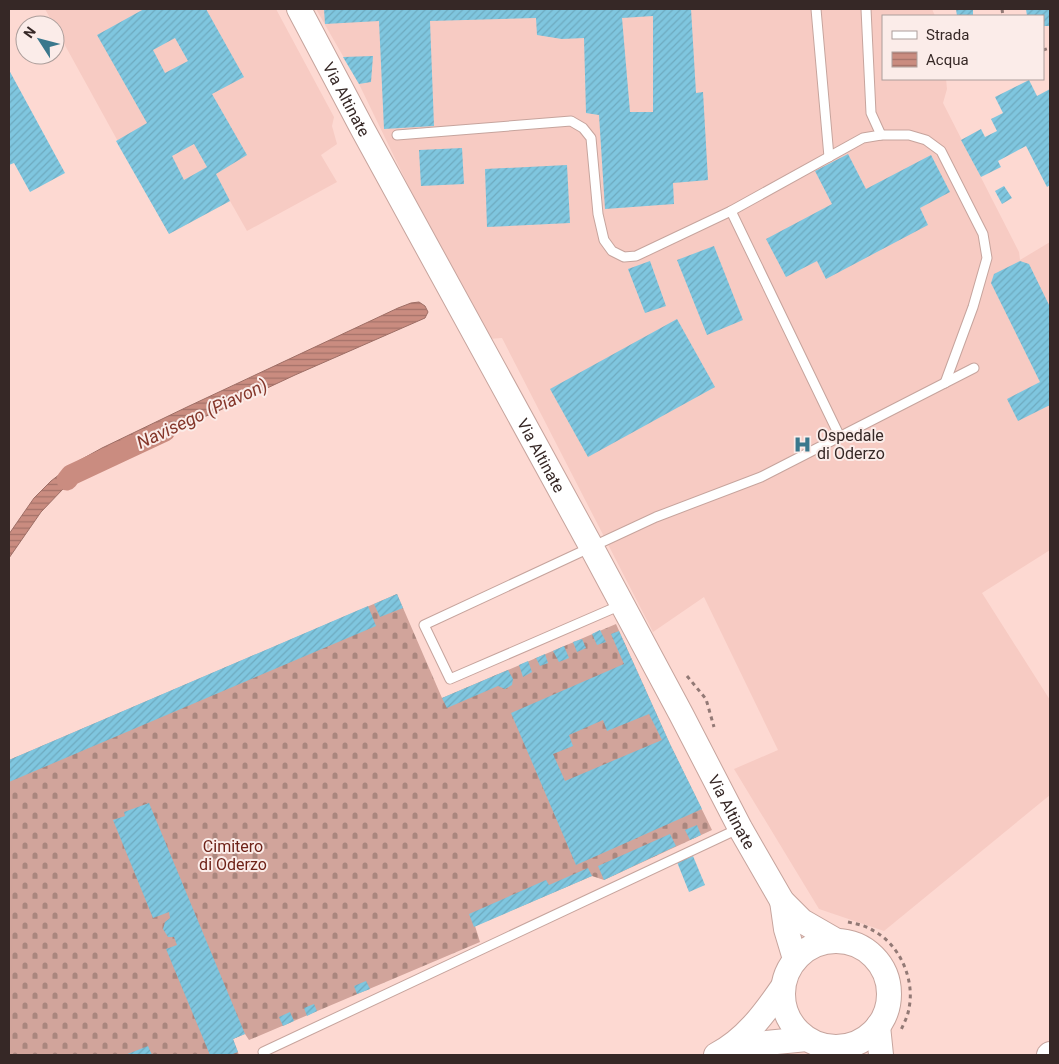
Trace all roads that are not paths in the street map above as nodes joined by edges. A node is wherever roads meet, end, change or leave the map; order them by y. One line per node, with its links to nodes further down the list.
1 (299, 9): 11 (street, Via Altinate)
2 (816, 9): 6 (lane)
3 (866, 9): 4 (lane)
4 (881, 134): 6 (lane); 9 (lane)
5 (397, 135): 7 (lane)
6 (829, 157): 7 (lane)
7 (732, 211): 10 (lane)
8 (974, 368): 9 (lane)
9 (945, 383): 10 (lane)
10 (840, 437): 11 (lane)
11 (592, 548): 12 (street, Via Altinate); 12 (lane)
12 (622, 605): 13 (street, Via Altinate)
13 (740, 828): 14 (street, Via Altinate); 22 (lane)
14 (782, 901): 15 (street, Via Altinate); 16 (street, Via Altinate)
15 (841, 931): 16 (street, Via Altinate); 18 (street, Via Altinate)
16 (795, 959): 17 (street, Via Altinate)
17 (782, 988): 19 (street); 21 (street, Via Altinate)
18 (878, 1026): 20 (street, Via Altinate); 23 (street, Via Altinate)
19 (807, 1039): 20 (street, Via Altinate); 21 (street)
20 (841, 1051)
21 (722, 1052)
22 (265, 1055)
23 (881, 1055)

